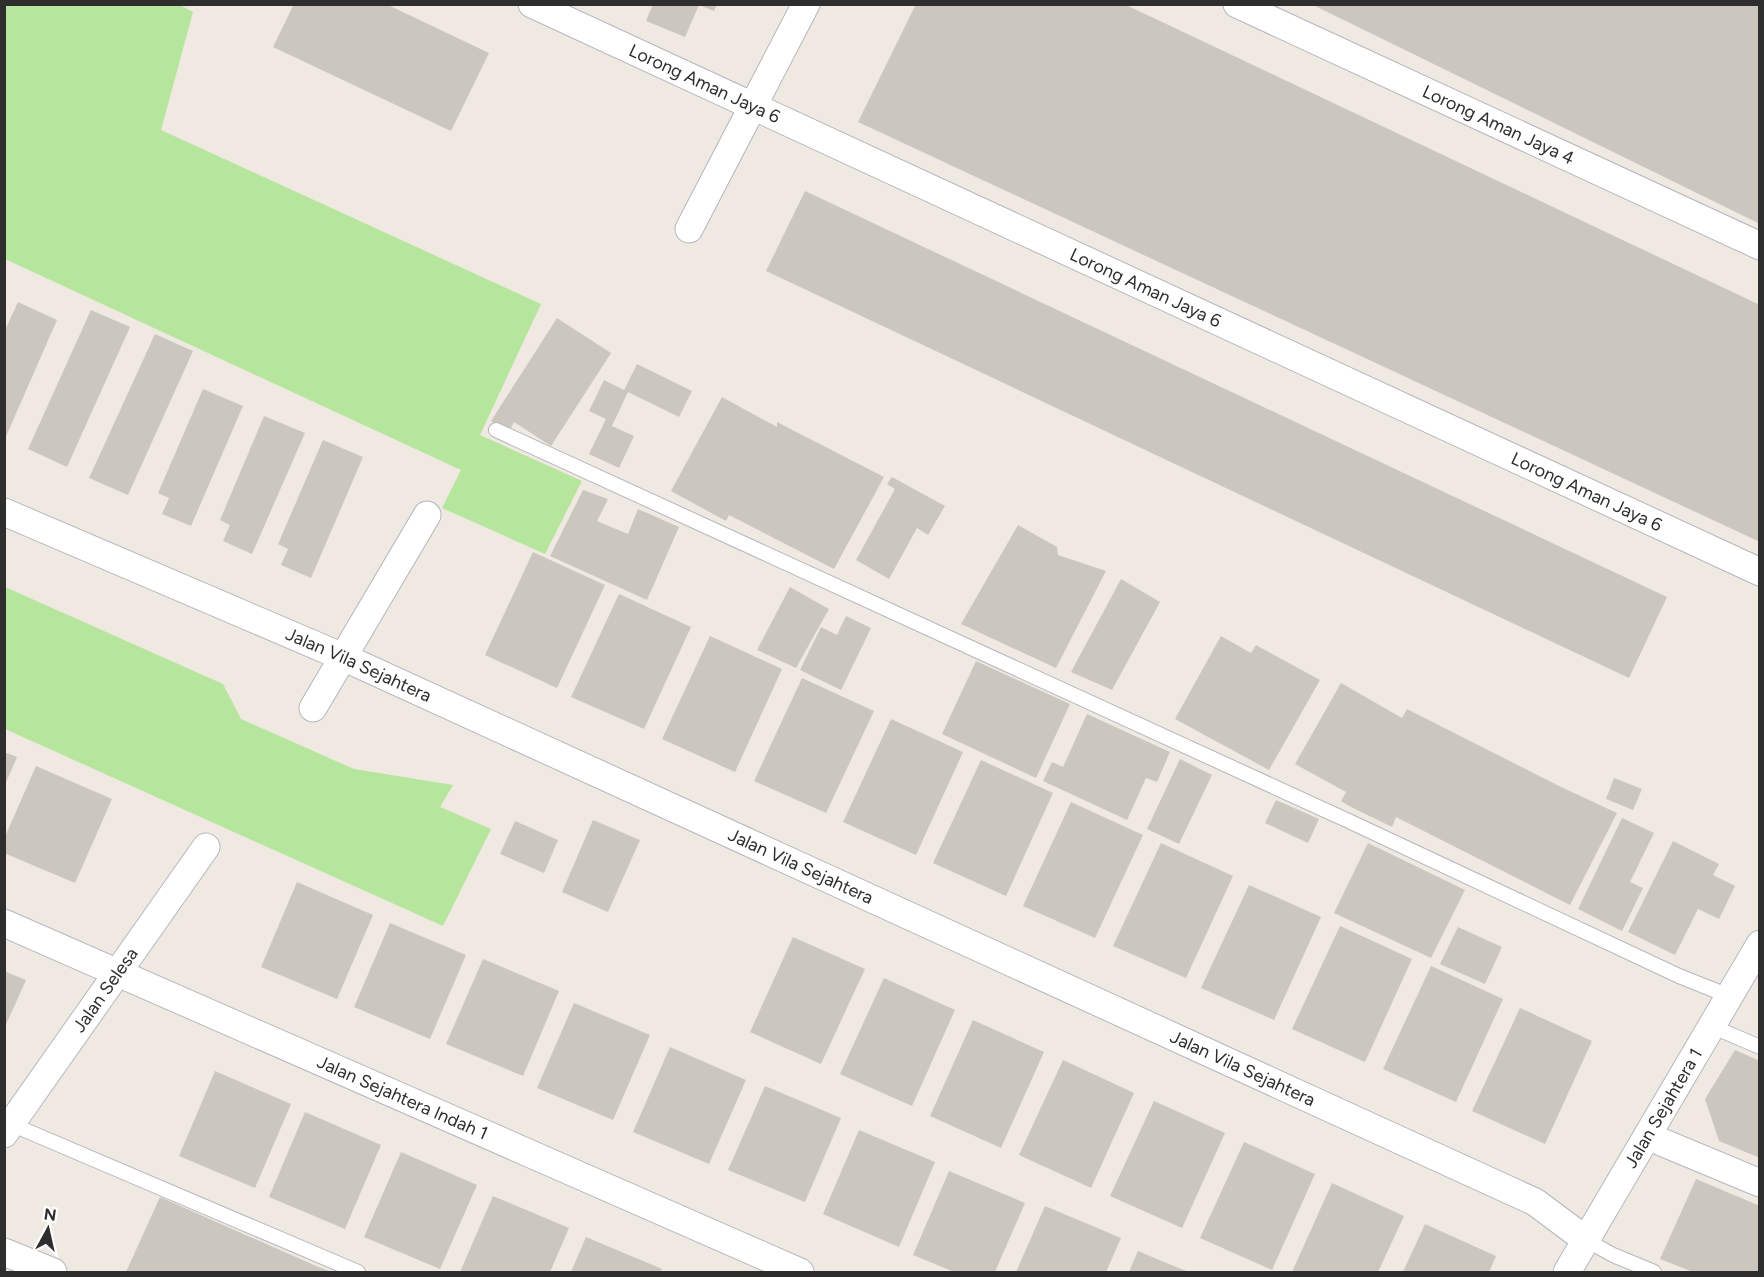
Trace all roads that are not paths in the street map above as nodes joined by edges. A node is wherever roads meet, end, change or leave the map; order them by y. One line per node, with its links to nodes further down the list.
1 (532, 4): 4 (street, Lorong Aman Jaya 6)
2 (806, 4): 4 (street)
3 (1237, 4): 6 (street, Lorong Aman Jaya 4)
4 (753, 105): 5 (street); 10 (street, Lorong Aman Jaya 6)
5 (689, 229)
6 (1760, 246)
7 (496, 430): 17 (lane)
8 (4, 512): 11 (street, Jalan Vila Sejahtera)
9 (427, 515): 11 (street)
10 (1760, 572)
11 (343, 657): 12 (street); 23 (street, Jalan Vila Sejahtera)
12 (313, 708)
13 (206, 847): 16 (street, Jalan Selesa)
14 (4, 923): 16 (street, Jalan Sejahtera Indah 1)
15 (1760, 944): 17 (street, Jalan Sejahtera 1)
16 (117, 974): 20 (street, Jalan Selesa); 27 (street, Jalan Sejahtera Indah 1)
17 (1729, 996): 18 (street, Jalan Sejahtera 1)
18 (1711, 1026): 19 (lane); 21 (street, Jalan Sejahtera 1)
19 (1760, 1047)
20 (7, 1127): 26 (lane)
21 (1647, 1136): 22 (street); 23 (street, Jalan Sejahtera 1)
22 (1760, 1183)
23 (1586, 1240): 28 (street, Jalan Sejahtera 1); 29 (lane)
24 (4, 1252): 25 (street)
25 (52, 1272)
26 (358, 1272)
27 (800, 1272)
28 (1567, 1272)
29 (1654, 1272)

